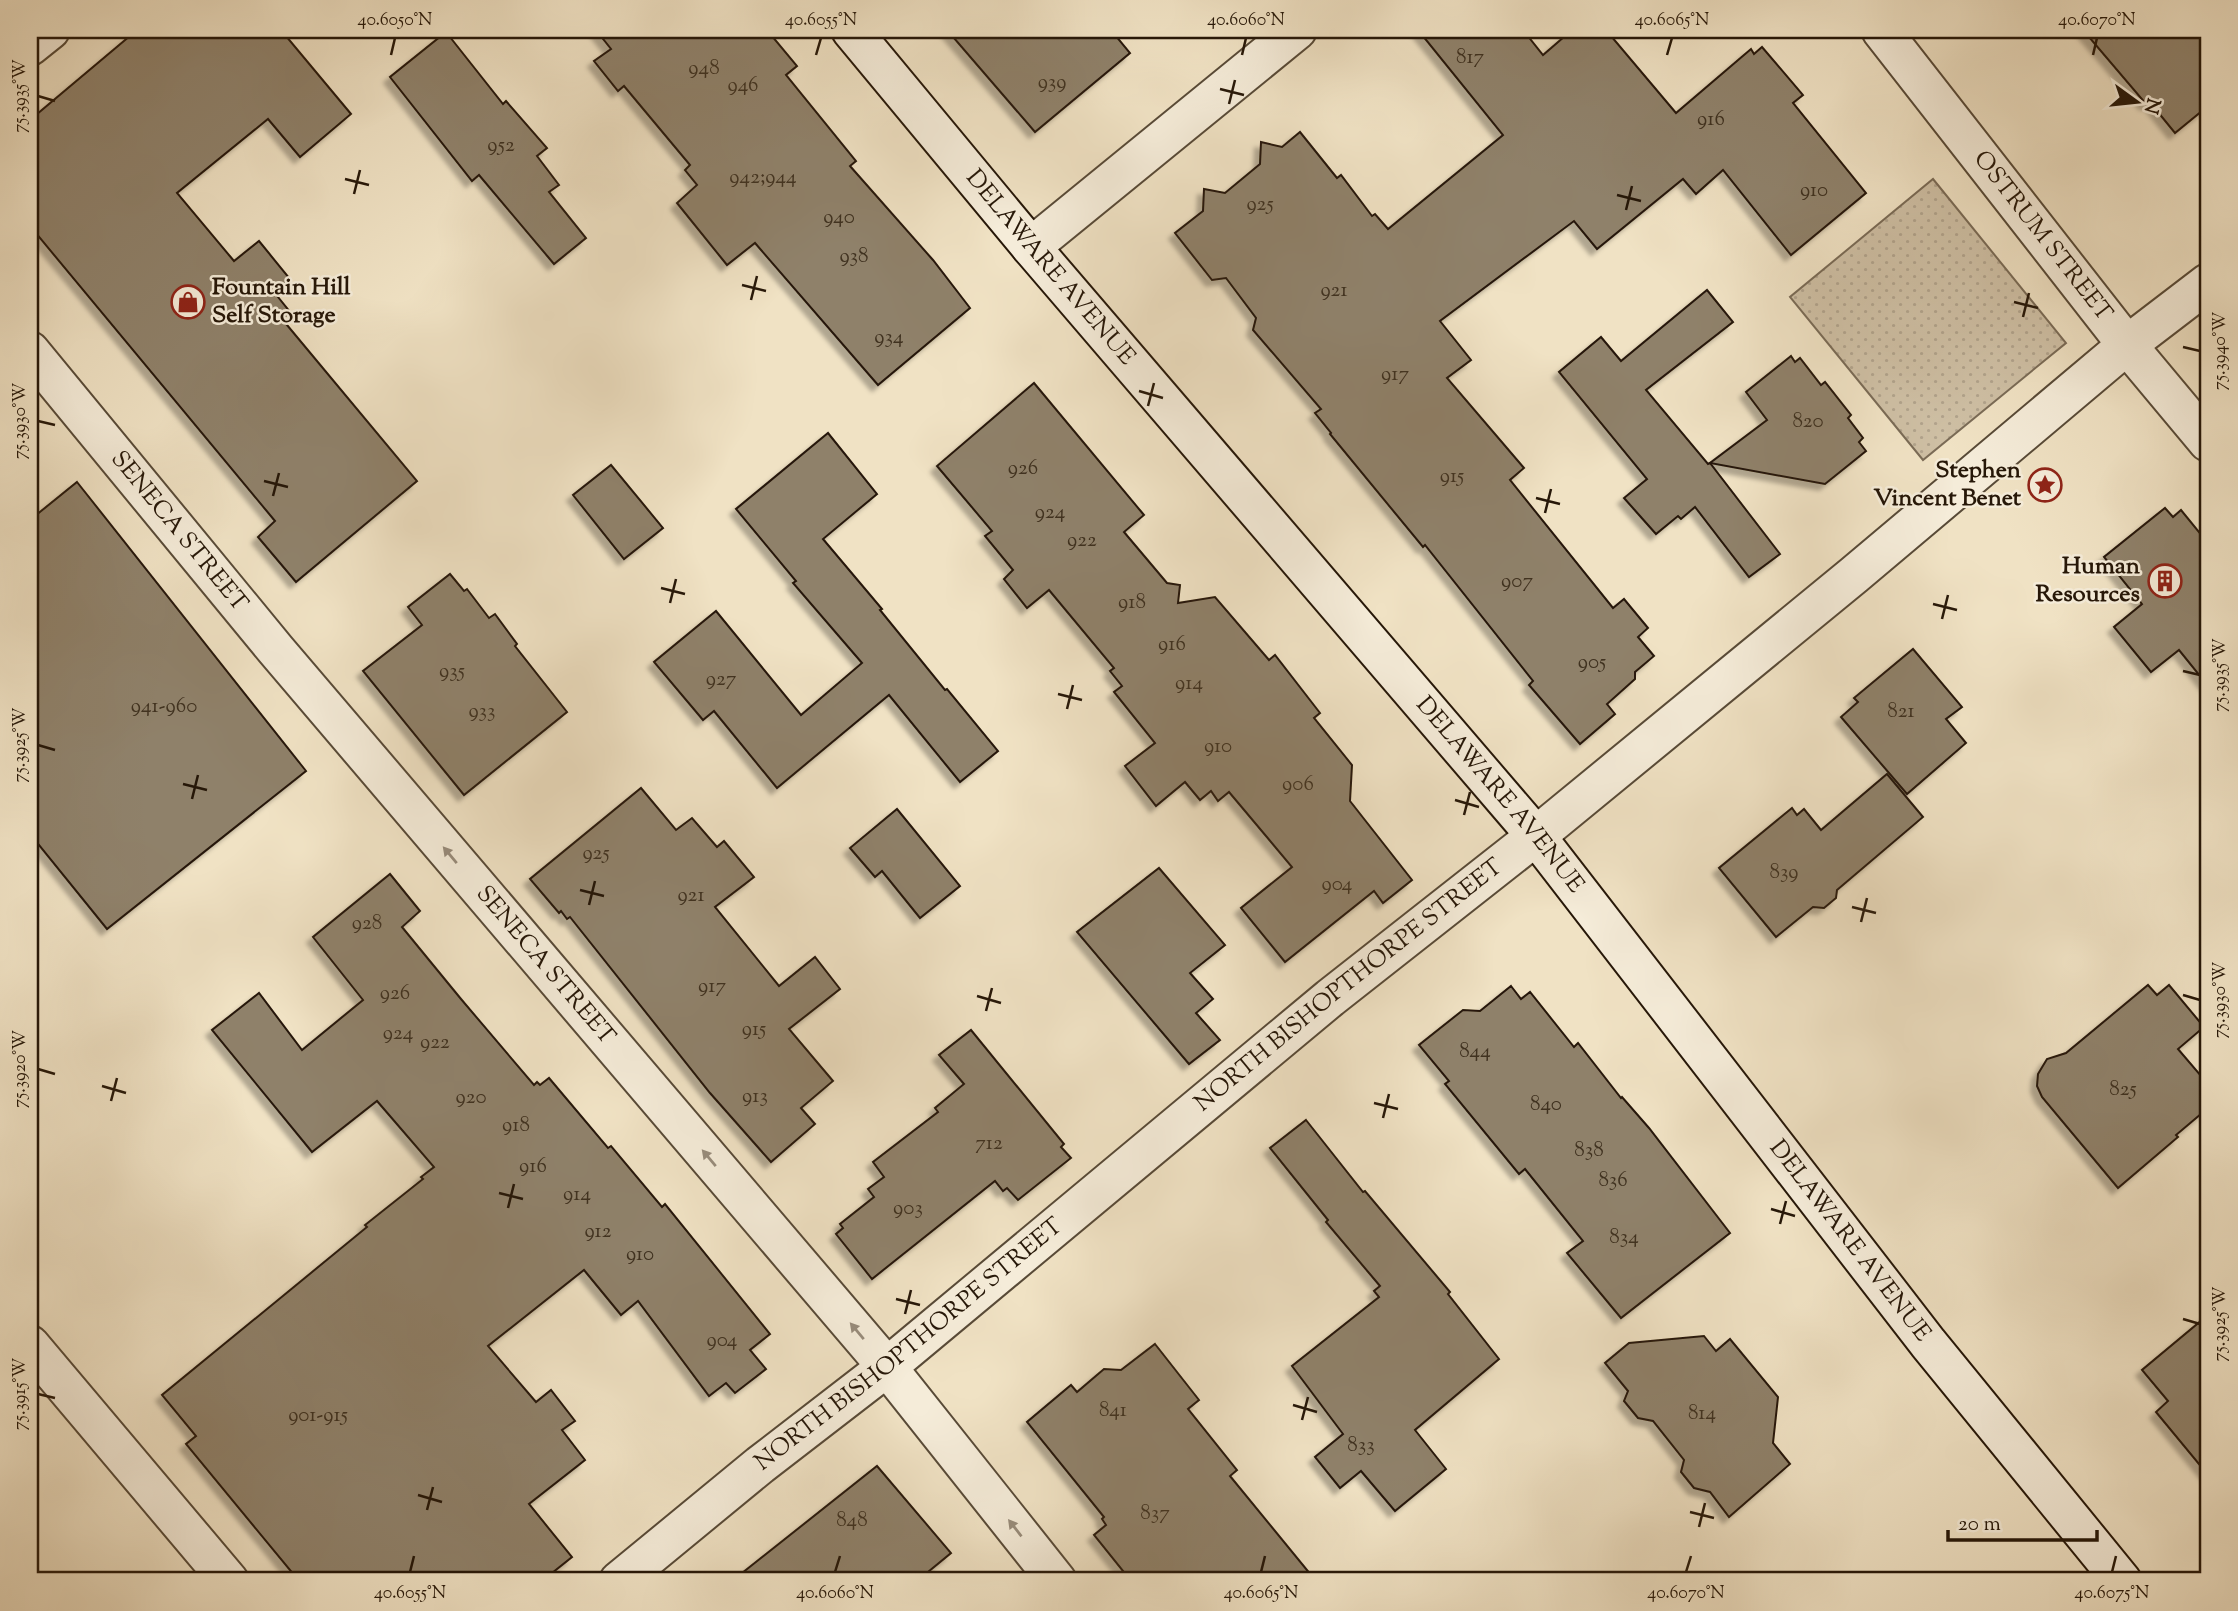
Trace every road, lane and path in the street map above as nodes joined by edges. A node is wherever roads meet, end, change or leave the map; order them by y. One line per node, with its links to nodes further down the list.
1 (50, 30): 5 (street)
2 (851, 30): 6 (street, DELAWARE AVENUE)
3 (1297, 30): 6 (street)
4 (1881, 30): 8 (street, OSTRUM STREET)
5 (30, 46)
6 (1031, 247): 11 (street, DELAWARE AVENUE)
7 (2208, 283): 8 (street, NORTH BISHOPTHORPE STREET)
8 (2127, 345): 10 (street, OSTRUM STREET); 11 (street, NORTH BISHOPTHORPE STREET)
9 (30, 351): 13 (street, SENECA STREET, one-way to 9)
10 (2208, 442)
11 (1536, 835): 13 (street, NORTH BISHOPTHORPE STREET); 17 (street, DELAWARE AVENUE)
12 (30, 1345): 14 (street)
13 (887, 1367): 15 (street, NORTH BISHOPTHORPE STREET); 16 (street, SENECA STREET, one-way to 13)
14 (229, 1581)
15 (619, 1581)
16 (1057, 1581)
17 (2122, 1581)

